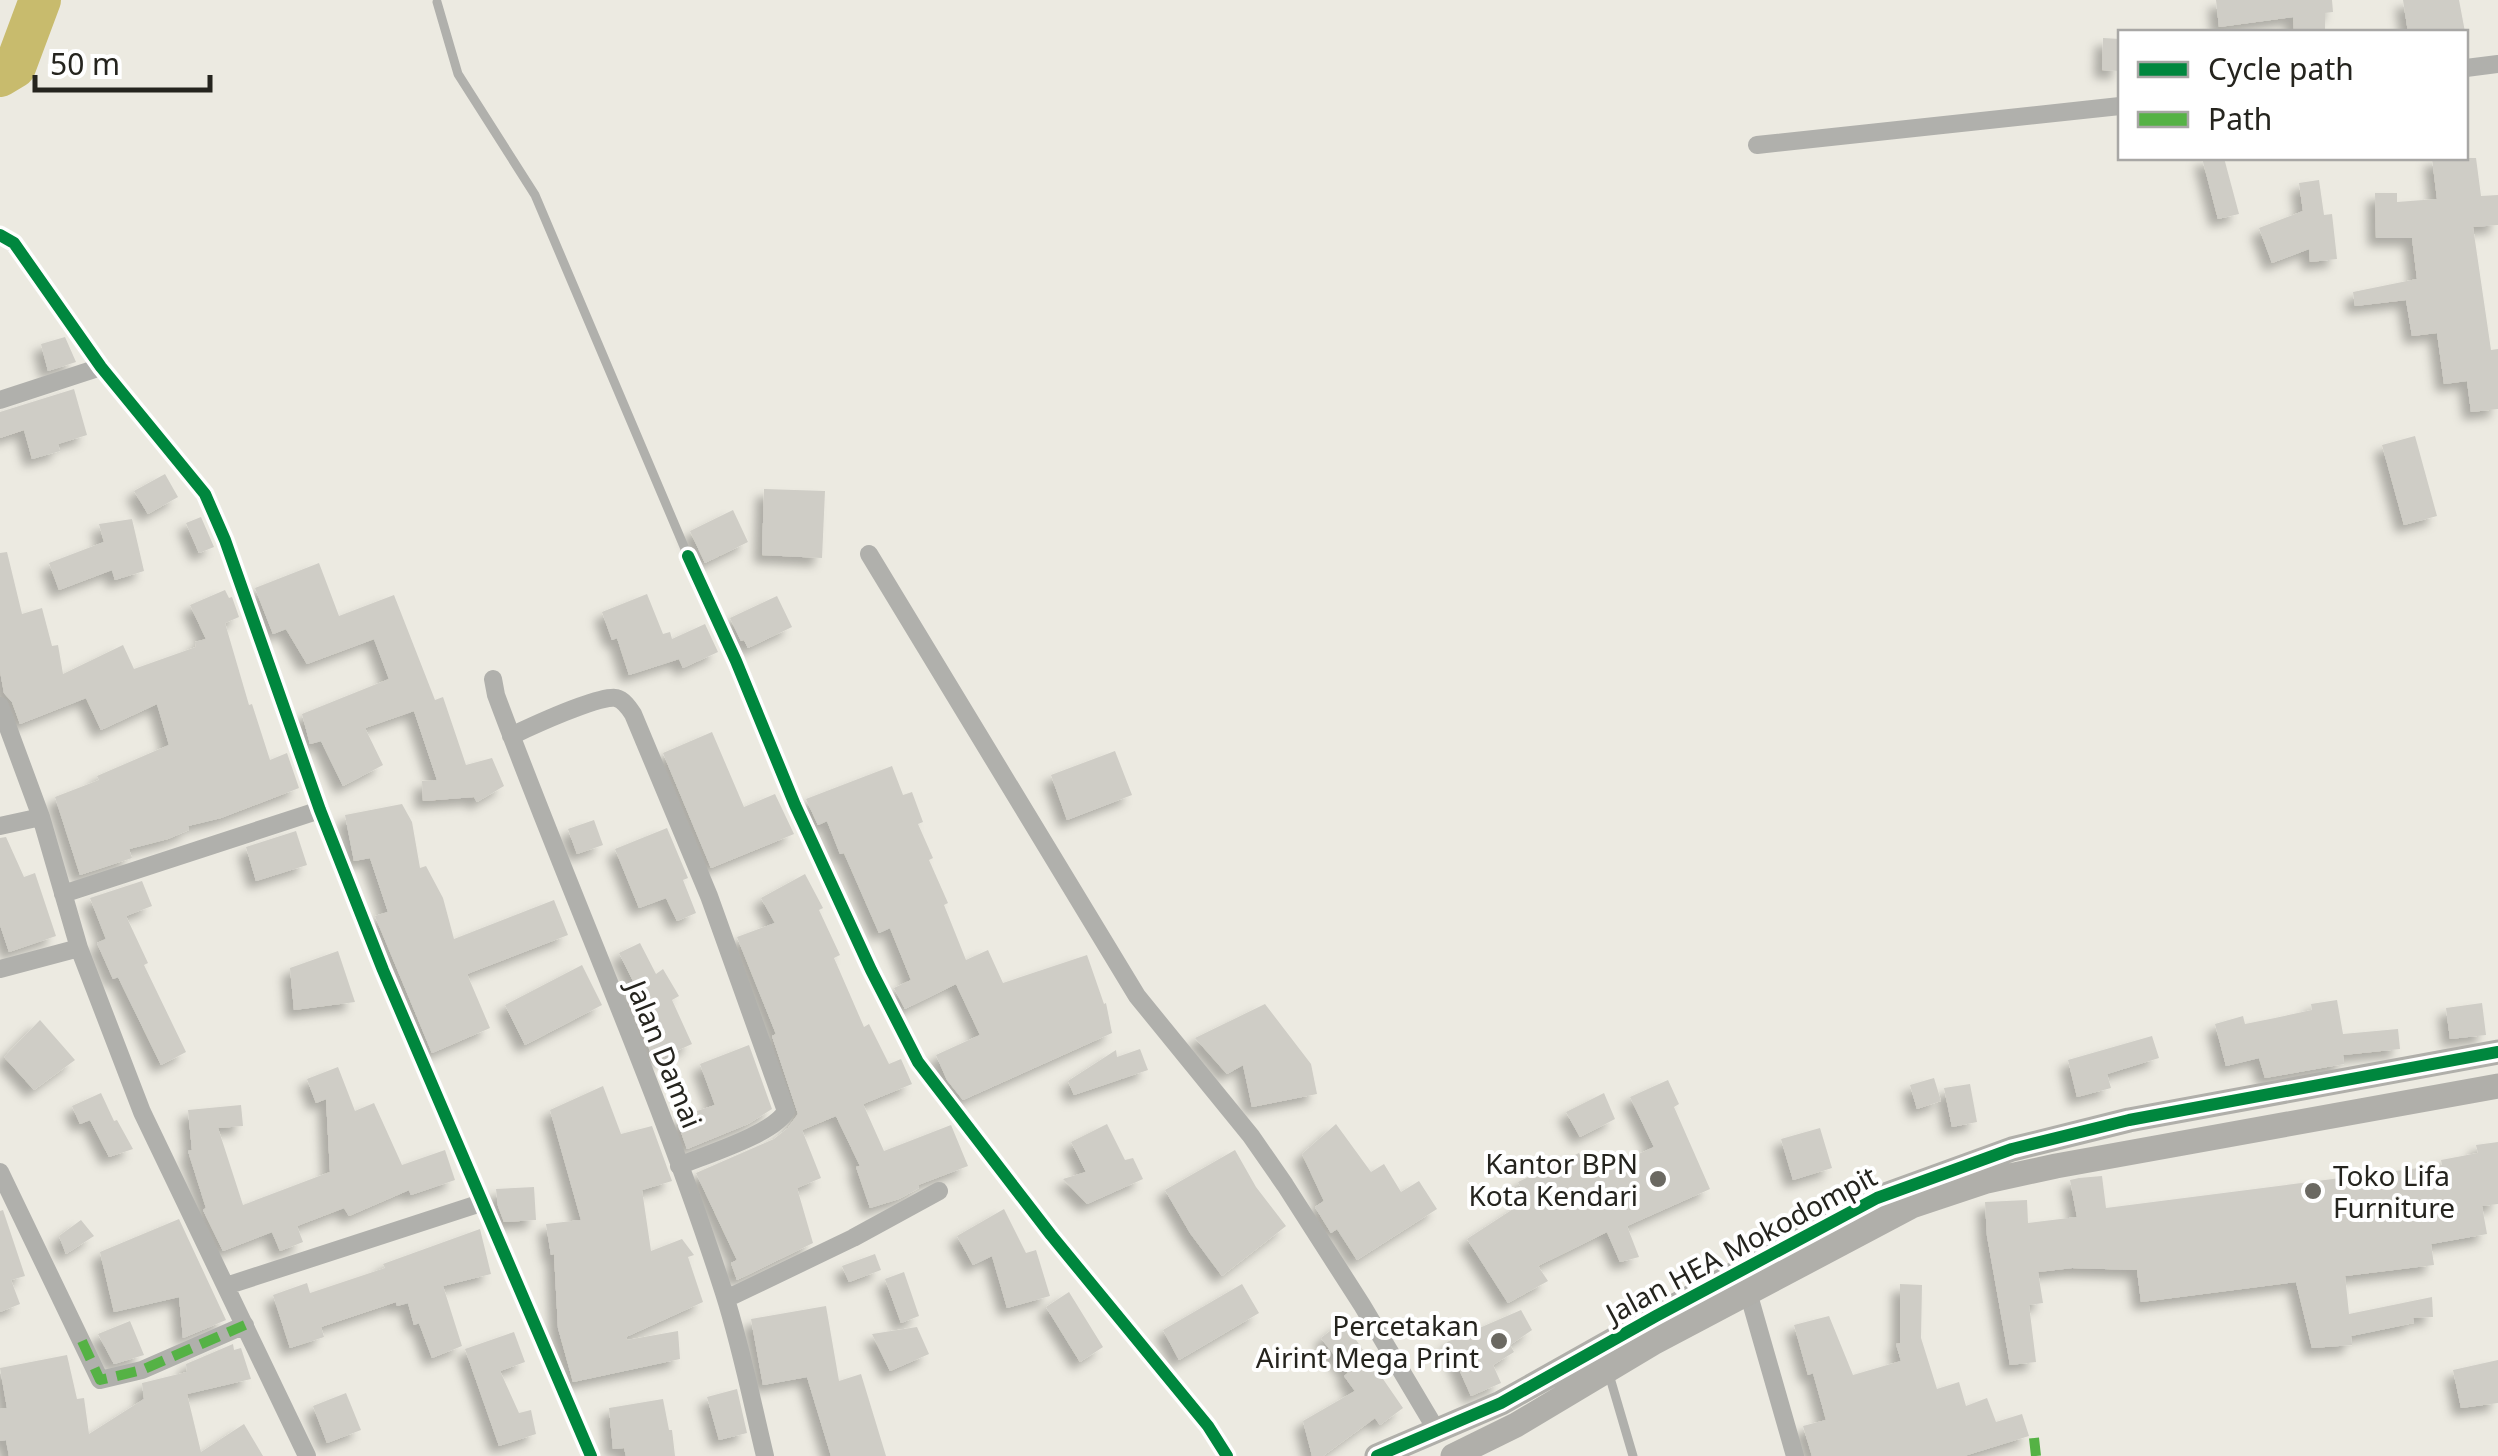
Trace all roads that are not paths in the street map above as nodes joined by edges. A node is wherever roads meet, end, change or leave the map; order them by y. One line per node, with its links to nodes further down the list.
1 (437, 2): 10 (lane)
2 (2498, 64): 3 (street)
3 (2468, 68)
4 (2118, 106): 5 (street)
5 (1757, 145)
6 (0, 235): 7 (street)
7 (101, 366): 8 (street); 14 (street)
8 (0, 400)
9 (869, 554): 33 (street)
10 (688, 556): 37 (street)
11 (493, 679): 13 (street, Jalan Damai)
12 (0, 706): 15 (street)
13 (511, 736): 24 (street, Jalan Damai); 24 (street)
14 (320, 810): 17 (street); 27 (street)
15 (41, 817): 16 (street); 17 (street)
16 (0, 826)
17 (63, 894): 18 (street)
18 (79, 948): 19 (street); 28 (street)
19 (0, 969)
20 (2498, 1052): 22 (street, Jalan HEA Mokodompit)
21 (2498, 1086): 23 (street, Jalan HEA Mokodompit)
22 (2070, 1134): 23 (street); 33 (street, Jalan HEA Mokodompit)
23 (2076, 1162): 29 (street, Jalan HEA Mokodompit)
24 (679, 1166): 30 (street, Jalan Damai)
25 (0, 1172): 31 (street)
26 (940, 1192): 30 (street)
27 (481, 1203): 28 (street); 35 (street)
28 (226, 1286): 31 (street)
29 (1748, 1292): 32 (street, Jalan HEA Mokodompit); 41 (street)
30 (726, 1299): 36 (street, Jalan Damai)
31 (245, 1325): 34 (street)
32 (1607, 1369): 39 (street, Jalan HEA Mokodompit); 40 (lane)
33 (1437, 1431): 38 (street, Jalan HEA Mokodompit)
34 (307, 1456)
35 (591, 1456)
36 (766, 1456)
37 (1227, 1456)
38 (1378, 1456)
39 (1453, 1456)
40 (1633, 1456)
41 (1796, 1456)

